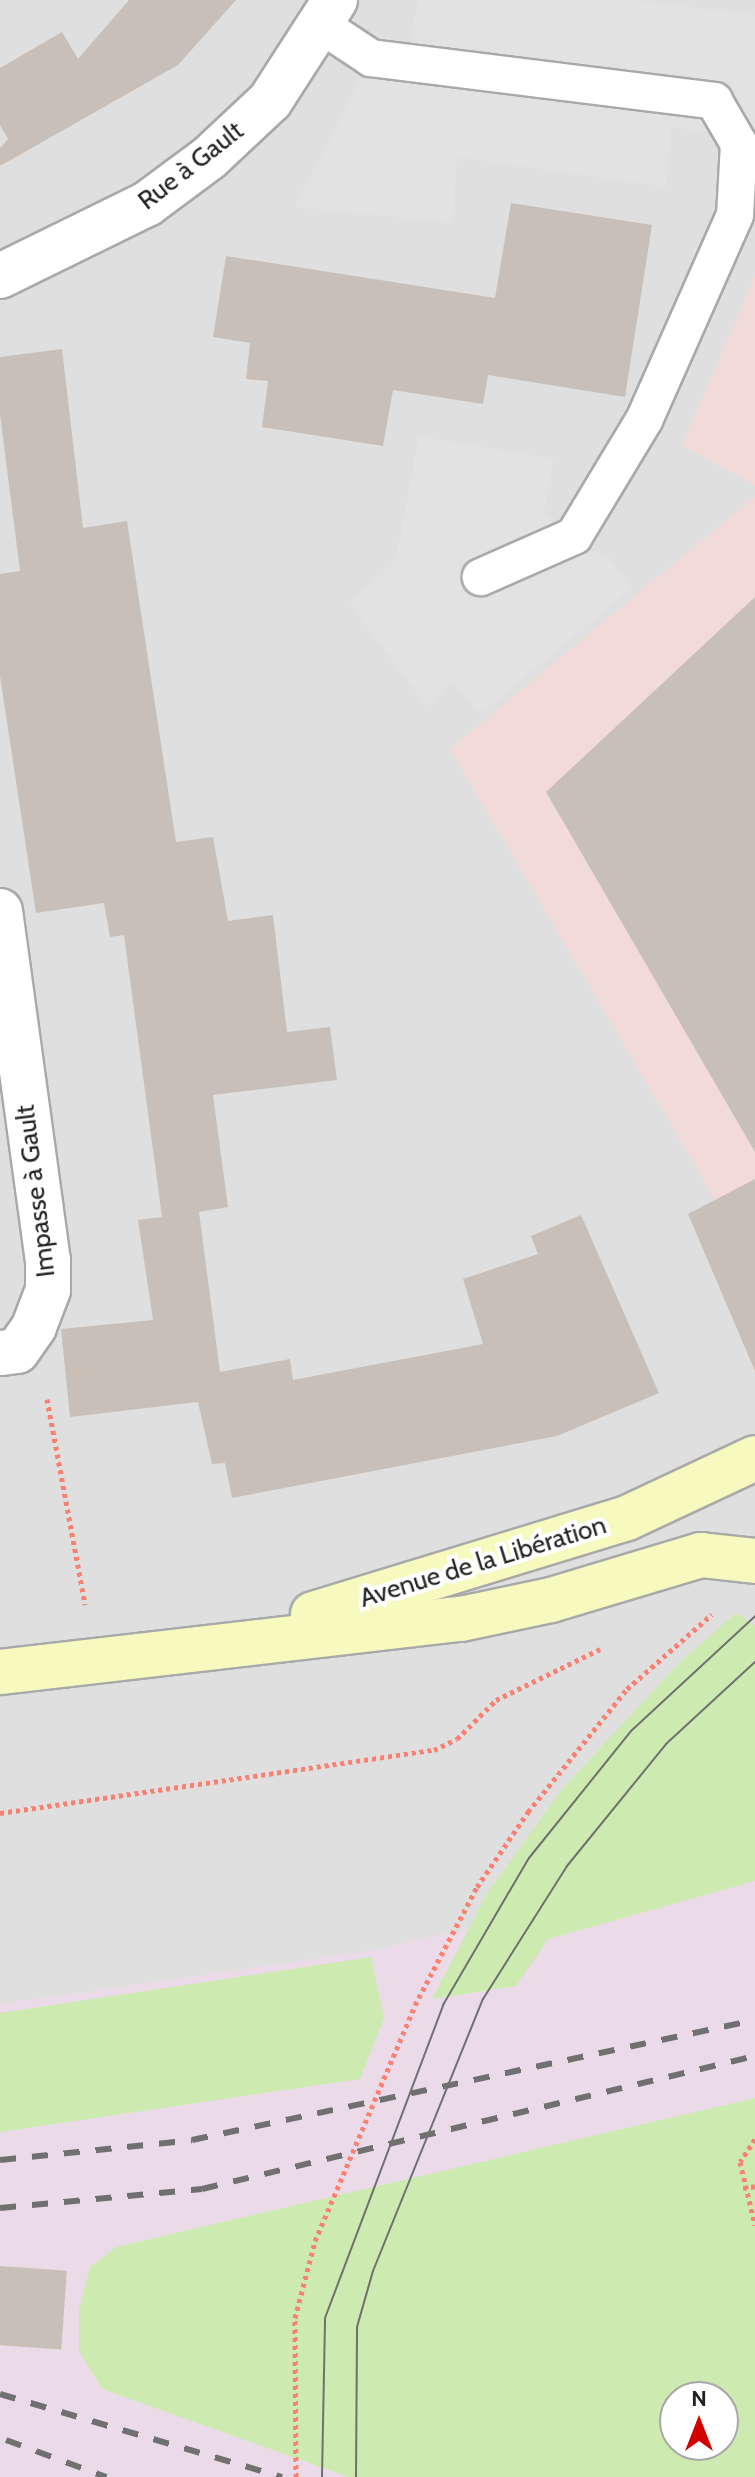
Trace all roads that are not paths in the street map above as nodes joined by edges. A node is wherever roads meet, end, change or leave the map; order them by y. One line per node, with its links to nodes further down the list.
1 (328, 13): 2 (street, Rue à Gault); 3 (lane)
2 (0, 276)
3 (481, 577)
4 (0, 911): 5 (street, Impasse à Gault)
5 (0, 1353)
6 (755, 1458): 8 (main road, Avenue de la Libération)
7 (755, 1561): 8 (main road, Avenue de la Libération)
8 (204, 1646): 9 (main road, Avenue de la Libération)
9 (0, 1672)

